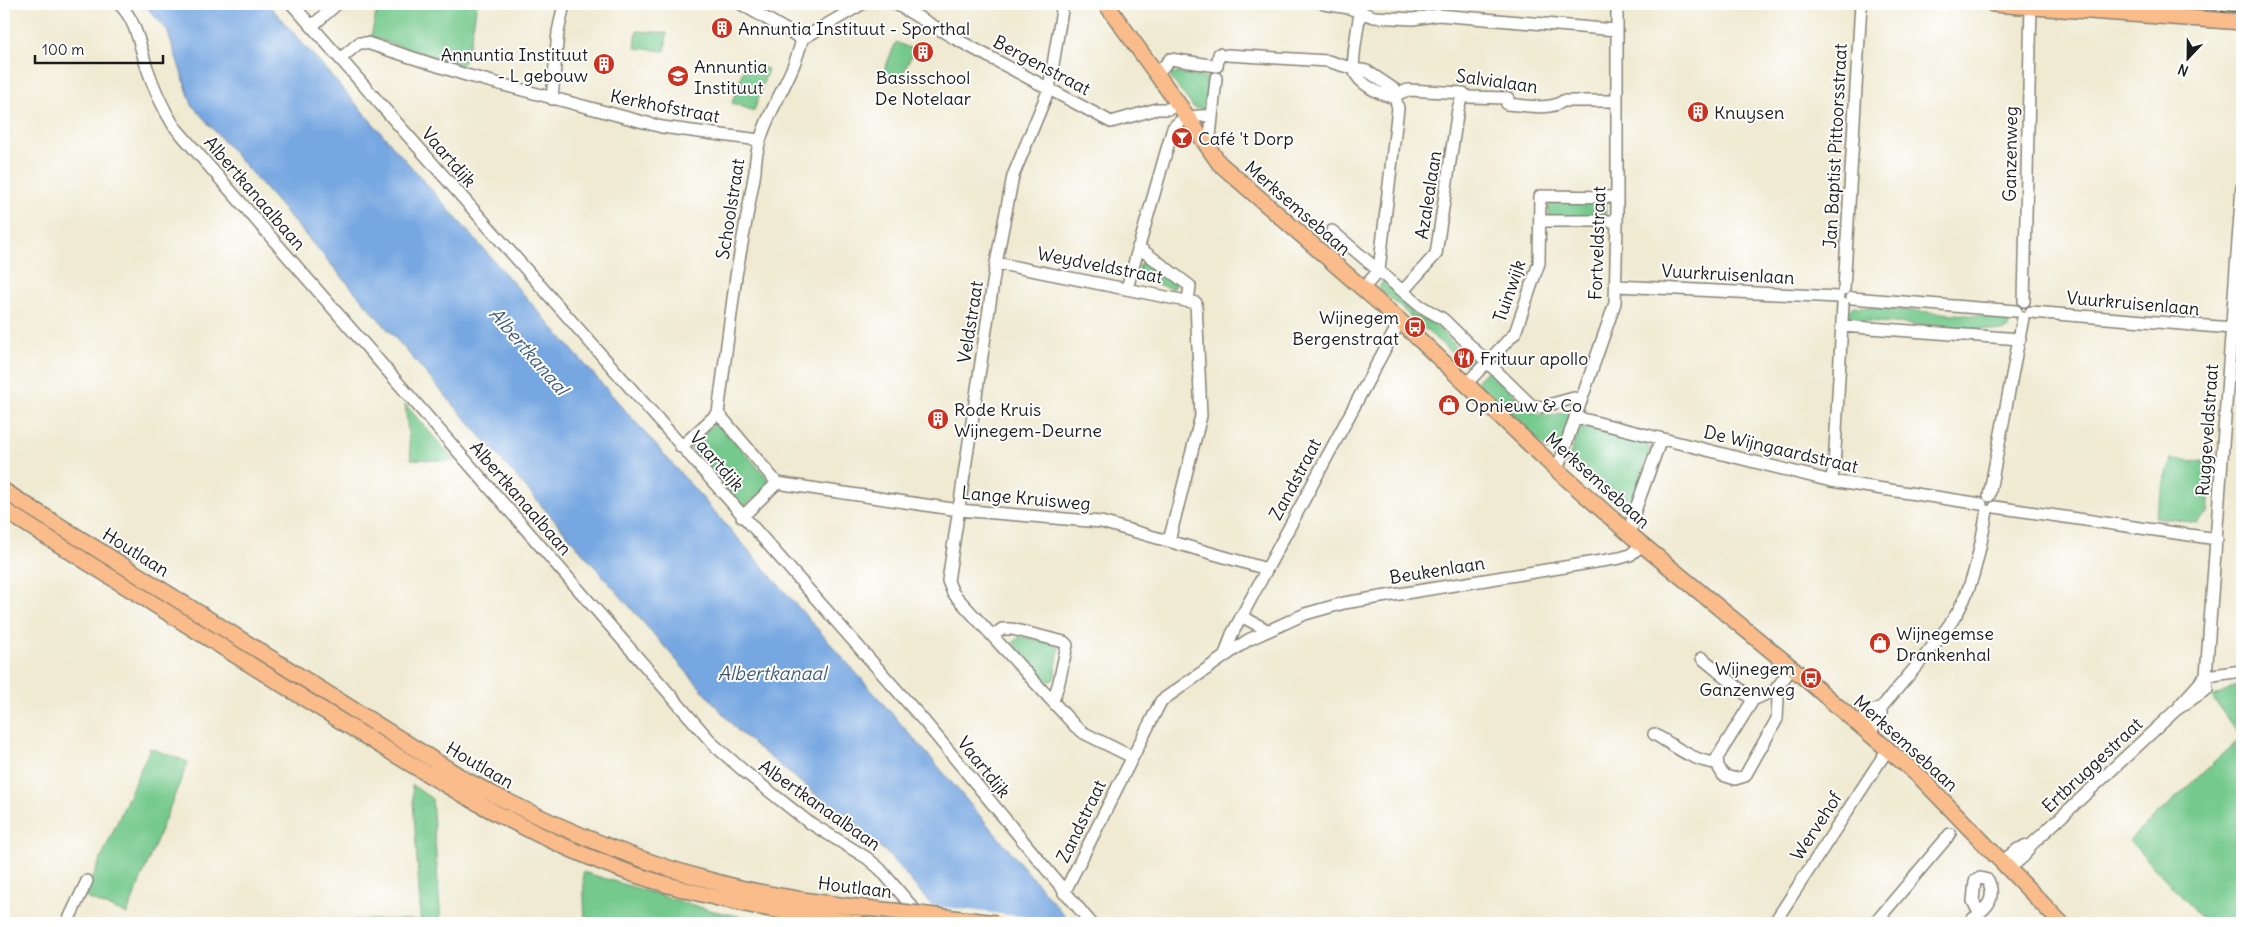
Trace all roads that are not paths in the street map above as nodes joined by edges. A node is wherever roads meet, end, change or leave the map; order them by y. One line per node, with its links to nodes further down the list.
1 (115, 4): 22 (street, Albertkanaalbaan)
2 (119, 4): 22 (street, Albertkanaalbaan)
3 (292, 4): 19 (street, Vaartdijk)
4 (337, 4): 19 (street)
5 (564, 4): 30 (street)
6 (741, 4): 21 (street)
7 (862, 4): 21 (street)
8 (896, 4): 27 (street, Bergenstraat)
9 (1063, 4): 27 (street, Veldstraat)
10 (1106, 4): 25 (main road, Merksemsebaan)
11 (1324, 4): 17 (street)
12 (1861, 4): 49 (street, Jan Baptist Pittoorsstraat)
13 (1993, 4): 15 (main road)
14 (1618, 5): 20 (street, Fortveldstraat)
15 (2031, 5): 16 (main road); 51 (street, Ganzenweg)
16 (2075, 6): 18 (main road)
17 (1361, 8): 20 (street); 24 (street)
18 (2242, 22)
19 (312, 26): 23 (street, Vaartdijk)
20 (1616, 30): 31 (street, Fortveldstraat)
21 (802, 39): 36 (street, Schoolstraat)
22 (141, 49): 100 (street, Albertkanaalbaan)
23 (340, 59): 30 (street, Kerkhofstraat); 62 (street, Vaartdijk)
24 (1354, 69): 25 (street); 29 (street)
25 (1157, 74): 32 (main road, Merksemsebaan)
26 (1216, 78): 33 (street)
27 (1049, 89): 32 (street, Bergenstraat); 43 (street, Veldstraat)
28 (1463, 92): 29 (street, Salvialaan); 31 (street, Salvialaan); 48 (street, Azalealaan)
29 (1397, 95): 44 (street)
30 (552, 99): 36 (street, Kerkhofstraat)
31 (1617, 101): 38 (street, Fortveldstraat)
32 (1179, 105): 34 (main road, Merksemsebaan)
33 (1212, 116): 34 (street); 35 (street)
34 (1188, 119): 42 (street); 47 (main road, Merksemsebaan)
35 (1210, 137)
36 (759, 140): 59 (street, Schoolstraat)
37 (2242, 187): 54 (street, Ruggeveldstraat)
38 (1618, 197): 39 (street, Tuinwijk); 40 (street, Fortveldstraat)
39 (1540, 221): 40 (street); 56 (street, Tuinwijk)
40 (1618, 221): 45 (street, Fortveldstraat)
41 (1332, 231): 44 (street, Merksemsebaan)
42 (1138, 247): 46 (street); 50 (street)
43 (996, 263): 46 (street, Weydveldstraat); 69 (street, Veldstraat)
44 (1379, 270): 47 (street); 48 (street, Merksemsebaan)
45 (1617, 286): 49 (street, Vuurkruisenlaan); 60 (street, Fortveldstraat)
46 (1127, 288): 50 (street, Weydveldstraat)
47 (1363, 289): 52 (main road, Merksemsebaan)
48 (1402, 291): 56 (street, Merksemsebaan)
49 (1844, 297): 51 (street, Vuurkruisenlaan); 53 (street, Jan Baptist Pittoorsstraat)
50 (1192, 302): 73 (street)
51 (2023, 314): 54 (street, Vuurkruisenlaan); 55 (street)
52 (1400, 321): 57 (main road, Merksemsebaan); 75 (street, Zandstraat)
53 (1842, 326): 55 (street); 64 (street, Jan Baptist Pittoorsstraat)
54 (2232, 328): 72 (street, Ruggeveldstraat)
55 (2020, 340): 67 (street)
56 (1488, 361): 57 (street, Tuinwijk); 58 (street, Merksemsebaan)
57 (1466, 384): 63 (main road, Merksemsebaan)
58 (1574, 398)
59 (718, 413): 62 (street); 65 (street)
60 (1575, 417): 61 (street, De Wijngaardstraat); 63 (street, Fortveldstraat)
61 (1661, 439): 64 (street, De Wijngaardstraat); 71 (street)
62 (682, 447): 70 (street, Vaartdijk)
63 (1557, 470): 71 (main road, Merksemsebaan)
64 (1831, 481): 67 (street, De Wijngaardstraat)
65 (777, 483): 69 (street, Lange Kruisweg); 70 (street)
66 (4, 491): 101 (main road, Houtlaan, bridge)
67 (1988, 504): 72 (street, De Wijngaardstraat); 87 (street)
68 (4, 510): 99 (main road, Houtlaan)
69 (959, 510): 73 (street, Lange Kruisweg); 78 (street, Veldstraat)
70 (742, 517): 95 (street, Vaartdijk)
71 (1627, 532): 74 (main road, Merksemsebaan)
72 (2217, 539): 83 (street, Ruggeveldstraat)
73 (1169, 542): 75 (street, Lange Kruisweg)
74 (1642, 545): 77 (street, Beukenlaan); 81 (main road, Merksemsebaan)
75 (1267, 569): 76 (street, Zandstraat)
76 (1241, 616): 77 (street); 79 (street, Zandstraat)
77 (1267, 630): 79 (street, Zandstraat)
78 (992, 636): 86 (street, Veldstraat); 86 (street)
79 (1225, 655): 90 (street, Zandstraat)
80 (1702, 658): 85 (street)
81 (1792, 668): 84 (street); 87 (main road, Merksemsebaan)
82 (2242, 671): 83 (street)
83 (2206, 678): 93 (street, Ertbruggestraat)
84 (1775, 690): 85 (street); 91 (street)
85 (1753, 700): 91 (street)
86 (1053, 701): 90 (street, Veldstraat)
87 (1864, 730): 89 (main road, Merksemsebaan)
88 (1654, 734): 91 (street)
89 (1888, 749): 93 (main road, Merksemsebaan); 103 (street, Wervehof)
90 (1132, 757): 95 (street, Zandstraat)
91 (1717, 763)
92 (1950, 834): 104 (street)
93 (2005, 866): 97 (main road, Merksemsebaan)
94 (87, 881): 98 (street)
95 (1064, 893): 102 (street, Vaartdijk)
96 (1979, 914): 105 (street)
97 (2057, 919): 106 (main road, Merksemsebaan)
98 (67, 923)
99 (859, 923)
100 (926, 923)
101 (996, 923)
102 (1091, 923)
103 (1774, 923)
104 (1875, 923)
105 (1968, 923)
106 (2071, 923)

